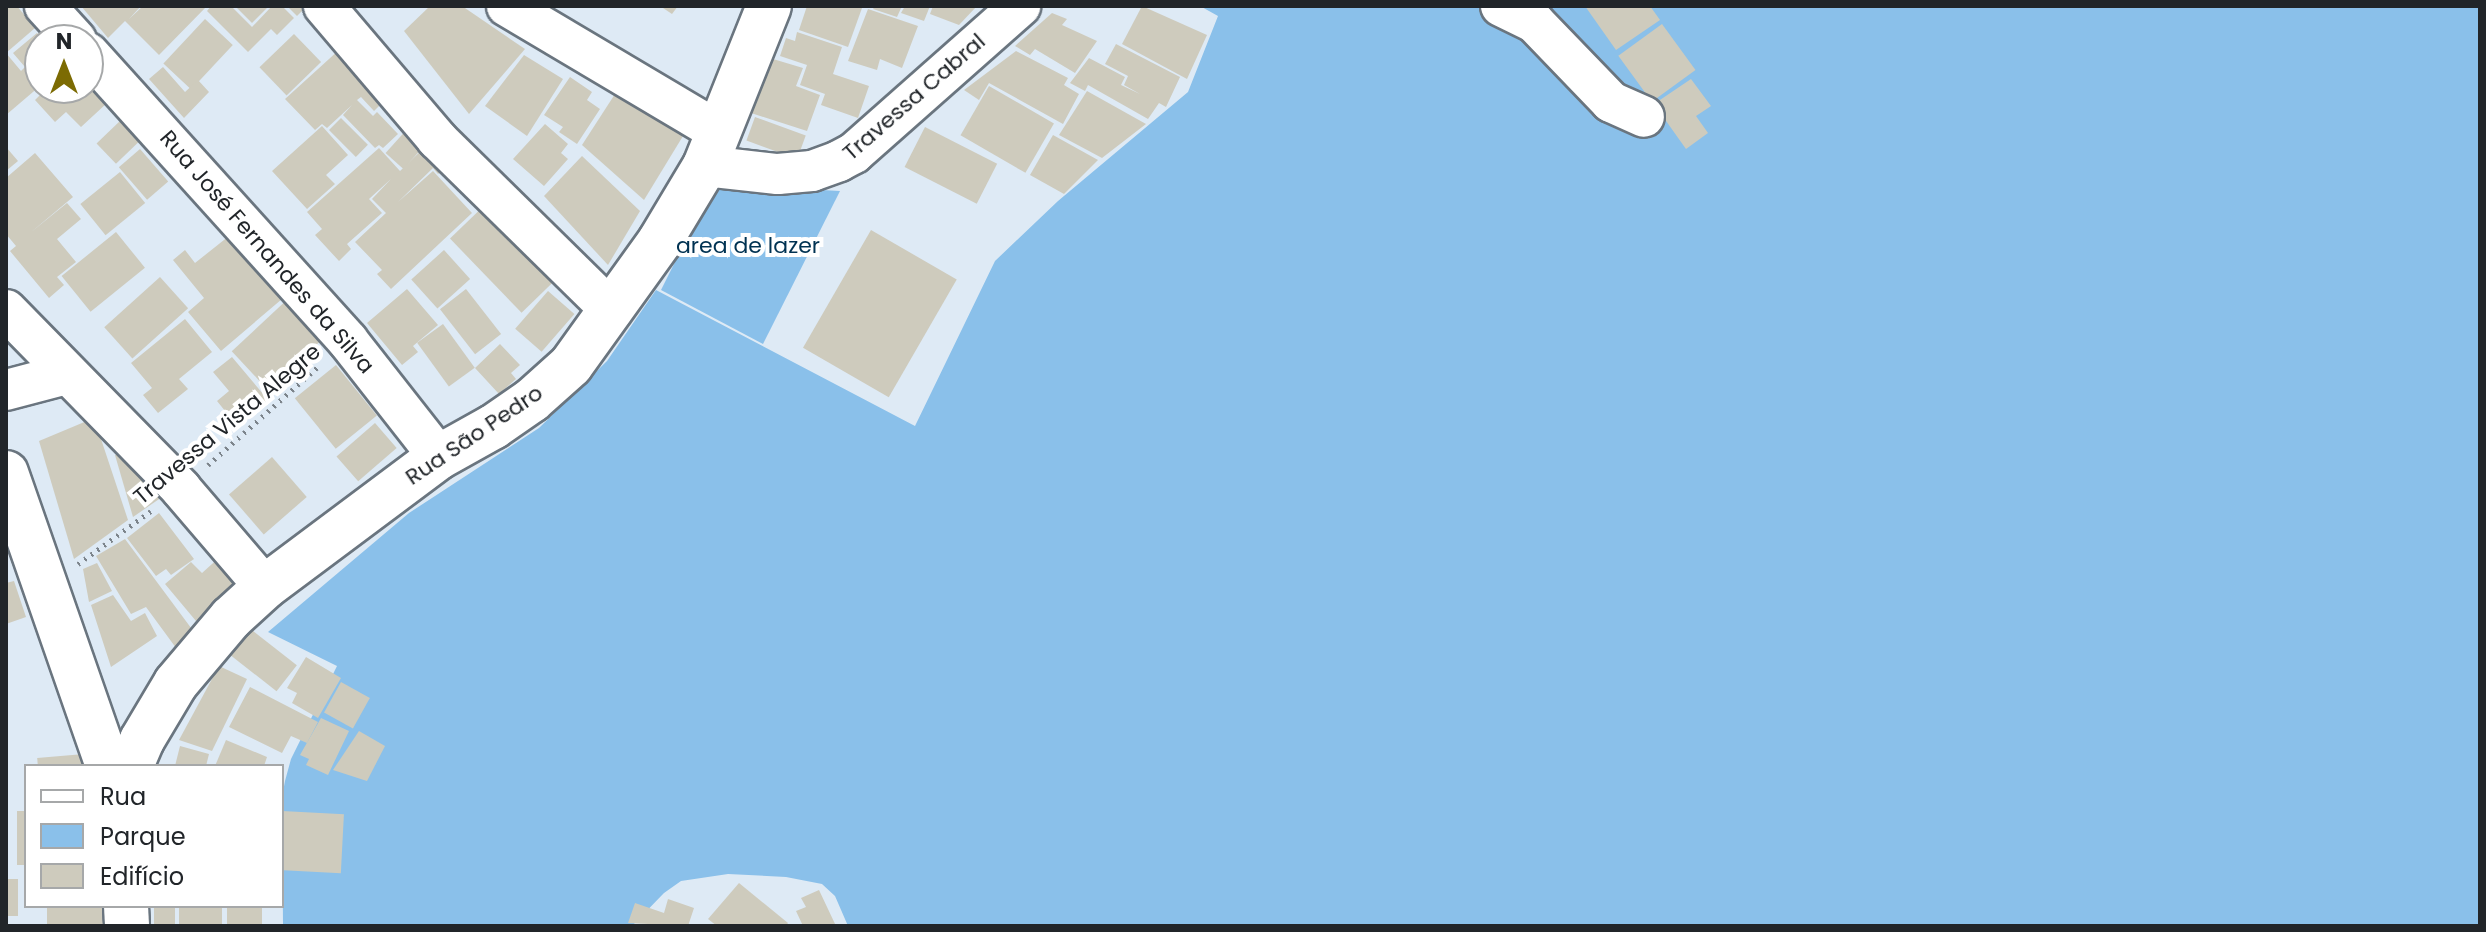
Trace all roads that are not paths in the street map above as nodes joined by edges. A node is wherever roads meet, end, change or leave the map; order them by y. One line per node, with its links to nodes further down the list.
1 (45, 6): 7 (street)
2 (324, 6): 12 (street)
3 (507, 6): 10 (street)
4 (769, 6): 10 (street, Rua São Pedro)
5 (1020, 6): 10 (street, Travessa Cabral)
6 (1501, 6): 9 (street)
7 (61, 24)
8 (104, 71): 15 (street, Rua José Fernandes da Silva)
9 (1644, 117)
10 (712, 149): 12 (street, Rua São Pedro)
11 (6, 310): 13 (street)
12 (612, 311): 15 (street, Rua São Pedro)
13 (67, 374): 14 (street); 17 (street)
14 (6, 390)
15 (439, 457): 17 (street, Rua São Pedro)
16 (6, 473): 18 (street)
17 (265, 587): 19 (street, Rua São Pedro)
18 (107, 764)
19 (132, 764)

